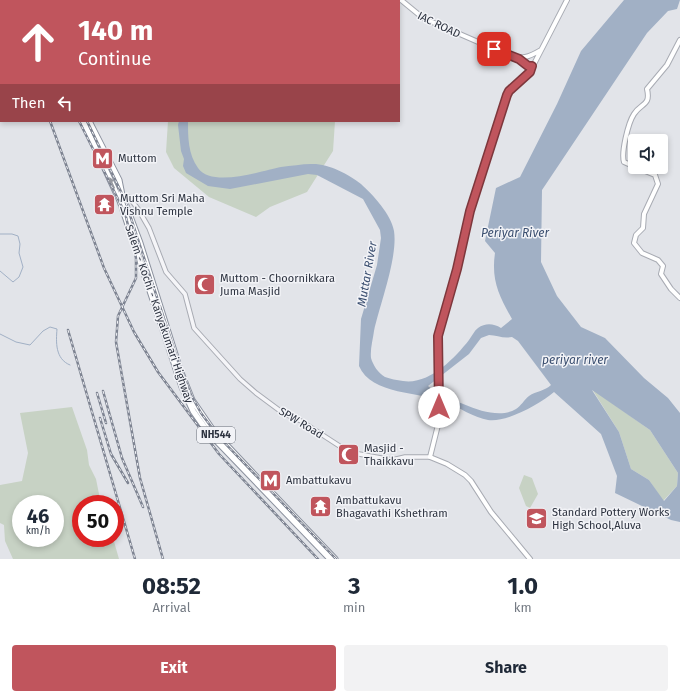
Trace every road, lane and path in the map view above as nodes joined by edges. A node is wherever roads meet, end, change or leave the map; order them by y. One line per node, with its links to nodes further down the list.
1 (402, 0): 6 (main road, IAC ROAD)
2 (567, 0): 4 (main road)
3 (680, 40): 13 (main road)
4 (541, 50): 5 (main road); 7 (main road)
5 (528, 57): 6 (main road); 7 (main road); 8 (main road)
6 (519, 59): 8 (main road, IAC ROAD)
7 (535, 62): 9 (main road)
8 (525, 63): 9 (main road)
9 (532, 66): 18 (main road)
10 (83, 122): 19 (highway, Salem - Kochi - Kanyakumari Highway / NH544, one-way to 10)
11 (90, 122): 16 (highway, Salem - Kochi - Kanyakumari Highway / NH544)
12 (628, 134): 14 (main road)
13 (628, 134)
14 (628, 164)
15 (651, 174): 17 (main road)
16 (122, 195): 18 (street, SPW Road); 20 (highway, Salem - Kochi - Kanyakumari Highway / NH544)
17 (680, 298)
18 (430, 457): 21 (main road, SPW Road)
19 (330, 559)
20 (335, 559)
21 (530, 559)

